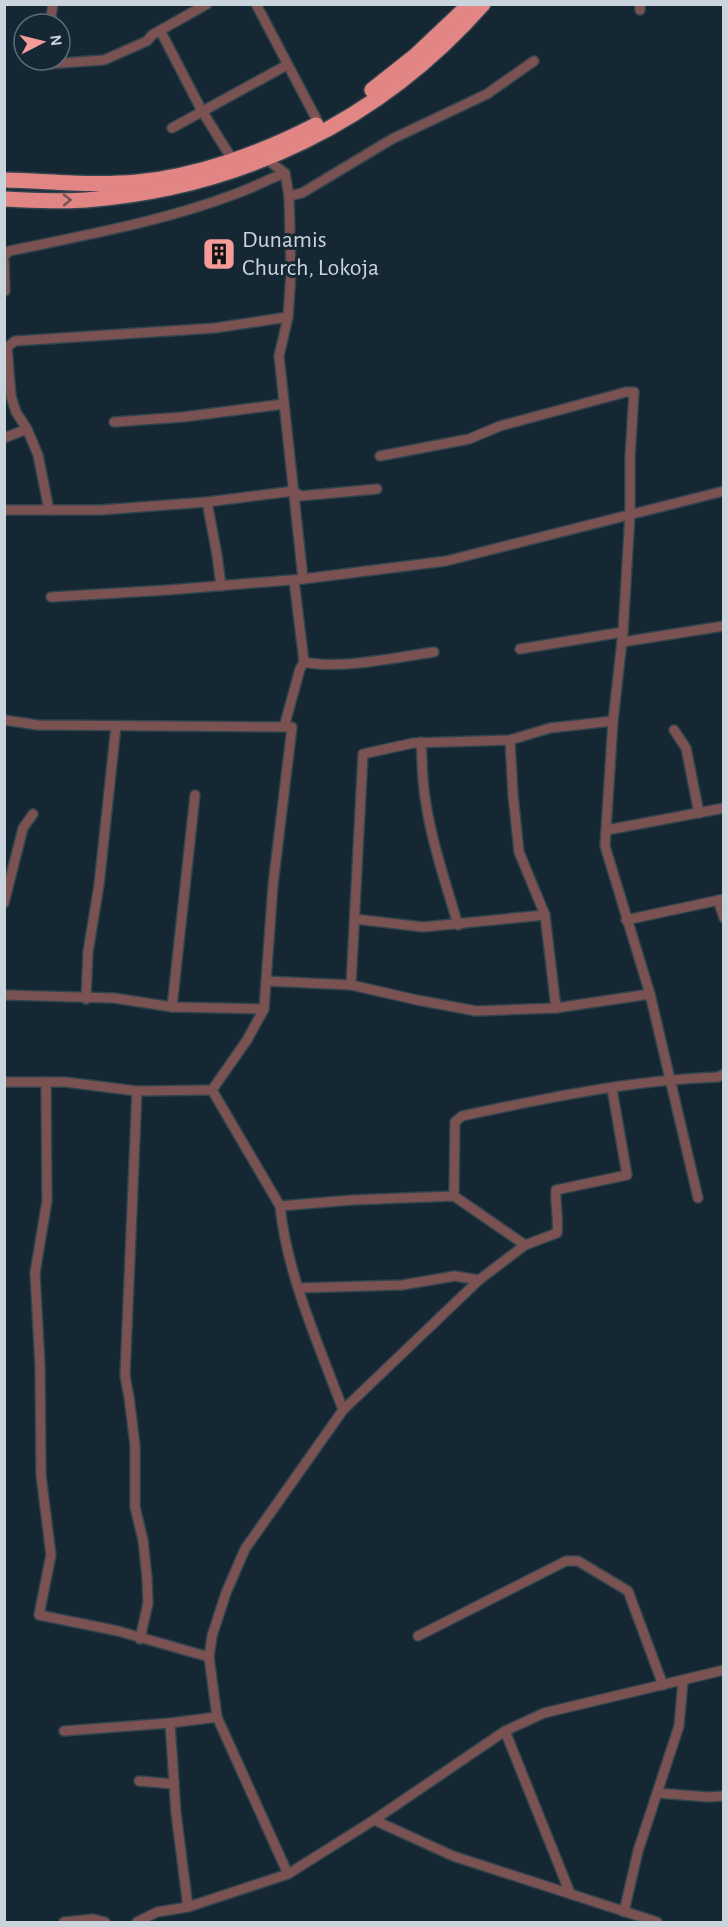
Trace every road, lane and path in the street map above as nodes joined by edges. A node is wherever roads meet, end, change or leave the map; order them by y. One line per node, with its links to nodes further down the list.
1 (207, 4): 5 (street)
2 (256, 4): 9 (street)
3 (470, 4): 6 (highway)
4 (483, 4): 6 (highway)
5 (160, 32): 8 (street); 10 (street)
6 (442, 40): 11 (highway); 14 (highway)
7 (534, 61): 17 (street)
8 (72, 62)
9 (287, 65): 10 (street); 11 (street)
10 (202, 111): 12 (street); 13 (street)
11 (319, 124): 13 (highway)
12 (172, 128)
13 (232, 159): 16 (highway)
14 (266, 159): 15 (street); 18 (highway, one-way to 14)
15 (285, 173): 17 (street); 19 (street)
16 (8, 181)
17 (289, 196): 22 (street)
18 (7, 200)
19 (4, 256)
20 (4, 261): 21 (street)
21 (5, 291)
22 (288, 317): 23 (street); 25 (street)
23 (284, 404): 24 (street); 30 (street)
24 (114, 422)
25 (27, 429): 26 (street); 33 (street)
26 (4, 438)
27 (380, 456): 34 (street)
28 (377, 489): 30 (street)
29 (723, 490): 34 (street)
30 (294, 491): 31 (street); 35 (street)
31 (207, 502): 33 (street); 36 (street)
32 (4, 510): 33 (street)
33 (49, 510)
34 (630, 514): 35 (street); 39 (street)
35 (298, 580): 36 (street); 42 (street)
36 (220, 586): 37 (street)
37 (51, 597)
38 (723, 626): 39 (street)
39 (622, 637): 40 (street); 44 (street)
40 (520, 649)
41 (434, 652): 42 (street)
42 (304, 662): 46 (street)
43 (4, 720): 45 (street)
44 (613, 721): 48 (street); 54 (street)
45 (116, 726): 46 (street); 66 (street)
46 (284, 727): 62 (street)
47 (674, 730): 52 (street)
48 (510, 740): 49 (street); 57 (street)
49 (421, 742): 59 (street); 61 (street)
50 (195, 795): 67 (street)
51 (723, 808): 52 (street)
52 (699, 813): 54 (street)
53 (33, 814): 56 (street)
54 (606, 830): 60 (street)
55 (721, 900): 58 (street); 60 (street)
56 (4, 903)
57 (545, 915): 61 (street); 68 (street)
58 (723, 918)
59 (355, 919): 61 (street); 63 (street)
60 (626, 920): 64 (street)
61 (458, 925)
62 (266, 981): 63 (street); 69 (street)
63 (351, 985): 68 (street)
64 (650, 994): 68 (street); 71 (street)
65 (4, 995): 66 (street)
66 (86, 999): 67 (street)
67 (172, 1007): 69 (street)
68 (556, 1008)
69 (264, 1009): 75 (street)
70 (723, 1074): 71 (street)
71 (672, 1079): 74 (street); 78 (street)
72 (4, 1082): 73 (street)
73 (46, 1082): 76 (street); 85 (street)
74 (612, 1089): 77 (street); 80 (street)
75 (212, 1090): 76 (street); 79 (street)
76 (137, 1091): 85 (street)
77 (453, 1196): 79 (street); 80 (street)
78 (698, 1198)
79 (280, 1206): 82 (street)
80 (525, 1245): 81 (street)
81 (479, 1280): 82 (street); 83 (street)
82 (299, 1288): 83 (street)
83 (343, 1410): 86 (street)
84 (418, 1636): 89 (street)
85 (140, 1639): 86 (street)
86 (209, 1657): 90 (street)
87 (723, 1670): 88 (street)
88 (683, 1681): 89 (street); 96 (street)
89 (663, 1685): 93 (street)
90 (217, 1717): 91 (street); 99 (street)
91 (170, 1723): 92 (street); 95 (street)
92 (64, 1731)
93 (506, 1731): 98 (street); 100 (street)
94 (139, 1781): 95 (street)
95 (174, 1784): 101 (street)
96 (657, 1793): 97 (street); 102 (street)
97 (723, 1796)
98 (374, 1820): 99 (street); 100 (street)
99 (288, 1874): 101 (street)
100 (570, 1893): 102 (street)
101 (188, 1907): 105 (street)
102 (624, 1912): 106 (street)
103 (64, 1923): 104 (street)
104 (105, 1923)
105 (137, 1923)
106 (657, 1923)

